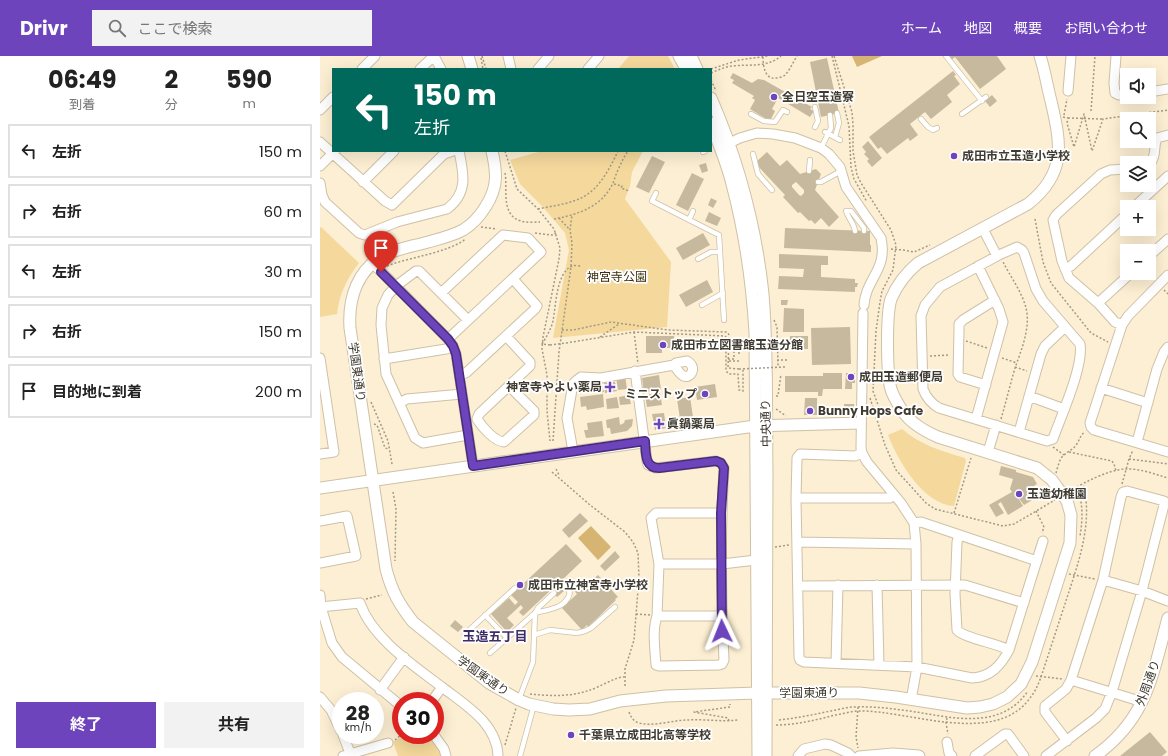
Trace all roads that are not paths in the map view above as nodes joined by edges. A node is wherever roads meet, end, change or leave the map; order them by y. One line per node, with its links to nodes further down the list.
1 (375, 56): 13 (street)
2 (434, 56): 14 (street); 15 (street)
3 (468, 56): 16 (street)
4 (508, 56): 17 (street)
5 (549, 56): 18 (street)
6 (599, 56): 19 (street)
7 (679, 56): 20 (street)
8 (690, 56): 21 (street)
9 (946, 56): 28 (lane)
10 (1040, 56): 72 (street)
11 (1071, 56): 23 (street)
12 (1116, 56): 25 (street)
13 (363, 68)
14 (421, 68)
15 (440, 68)
16 (472, 68)
17 (511, 68)
18 (539, 68)
19 (589, 68)
20 (685, 68)
21 (696, 68)
22 (1168, 89): 24 (street)
23 (1068, 91)
24 (1156, 91)
25 (1120, 95)
26 (986, 97): 28 (lane)
27 (332, 98): 31 (street)
28 (982, 101): 35 (lane)
29 (712, 103): 46 (street, 中央通り)
30 (815, 107): 39 (lane)
31 (320, 110)
32 (787, 112): 34 (lane)
33 (837, 113): 43 (lane)
34 (751, 114)
35 (962, 114)
36 (830, 115): 41 (lane)
37 (921, 119): 40 (lane)
38 (712, 125): 46 (street, 中央通り)
39 (815, 127)
40 (937, 128)
41 (827, 133): 43 (lane); 47 (lane)
42 (1168, 134): 55 (street)
43 (835, 137): 44 (lane)
44 (840, 140)
45 (320, 142): 48 (street)
46 (721, 146): 47 (street); 117 (street, 中央通り); 118 (street, 中央通り)
47 (821, 148): 60 (street)
48 (332, 151)
49 (333, 152): 57 (street); 62 (street)
50 (393, 152): 62 (street)
51 (449, 152): 62 (street)
52 (459, 152): 67 (street)
53 (492, 152): 80 (street, 学園東通り)
54 (753, 154): 65 (lane)
55 (1154, 156)
56 (810, 160): 59 (lane)
57 (320, 166)
58 (1120, 169): 82 (street)
59 (809, 171)
60 (841, 171): 63 (lane); 116 (street)
61 (1168, 176): 68 (street)
62 (363, 182)
63 (818, 182)
64 (320, 183): 67 (street)
65 (772, 190)
66 (656, 193): 70 (lane)
67 (321, 199)
68 (1142, 200)
69 (692, 212): 70 (lane)
70 (688, 220): 77 (lane)
71 (1120, 220): 82 (street)
72 (983, 229): 78 (street); 125 (street)
73 (855, 231): 74 (lane)
74 (864, 231)
75 (1168, 239): 76 (street)
76 (1156, 250)
77 (720, 252): 79 (lane); 88 (lane)
78 (998, 256): 81 (street); 95 (street)
79 (698, 259)
80 (377, 260): 86 (street); 130 (street, 学園東通り)
81 (978, 266): 89 (street); 115 (street)
82 (1065, 269): 90 (street)
83 (1168, 275): 94 (street)
84 (513, 279): 87 (street); 92 (street); 96 (street)
85 (1123, 280): 90 (street)
86 (396, 286): 87 (street); 97 (street); 100 (street)
87 (440, 293): 92 (street)
88 (723, 293): 91 (lane); 93 (lane)
89 (995, 300): 105 (street); 105 (street)
90 (1098, 303): 94 (street)
91 (702, 304)
92 (468, 320): 97 (street)
93 (724, 320)
94 (1122, 325): 107 (street)
95 (1065, 327): 109 (street); 112 (street)
96 (506, 336): 104 (street); 106 (street)
97 (451, 343): 100 (street); 104 (street)
98 (1168, 347): 111 (street)
99 (320, 358): 101 (street)
100 (384, 359): 110 (street)
101 (320, 361): 127 (street)
102 (674, 365): 103 (street)
103 (635, 371): 122 (street); 124 (street)
104 (460, 376): 108 (street)
105 (986, 385): 115 (street)
106 (509, 386): 114 (street); 114 (street)
107 (1101, 388): 111 (street); 123 (street)
108 (462, 394): 110 (street); 113 (street)
109 (1029, 396): 112 (street); 120 (street)
110 (399, 403): 121 (street)
111 (1148, 403): 123 (street)
112 (1064, 409): 120 (street)
113 (466, 419): 114 (street); 121 (street)
114 (477, 419)
115 (976, 420): 119 (street)
116 (860, 423): 117 (street); 128 (street)
117 (766, 424): 118 (street); 141 (street, 中央通り)
118 (755, 426): 122 (street); 141 (street, 中央通り)
119 (997, 426): 120 (street); 125 (street)
120 (1019, 432)
121 (468, 436): 129 (street)
122 (645, 441): 124 (street); 134 (street)
123 (1137, 442): 126 (street)
124 (573, 451): 129 (street)
125 (988, 452): 184 (street, 学園東通り, bridge)
126 (1168, 452)
127 (320, 454)
128 (862, 454): 132 (street); 133 (street)
129 (473, 466): 130 (street)
130 (373, 480): 131 (street); 183 (street, 学園東通り)
131 (320, 488)
132 (894, 495): 133 (street); 136 (street)
133 (796, 498): 139 (street)
134 (721, 513): 144 (street); 145 (street)
135 (320, 521): 143 (street)
136 (914, 523): 137 (street); 140 (street)
137 (959, 535): 142 (street); 150 (street)
138 (1043, 541): 142 (street)
139 (797, 543): 140 (street); 151 (street)
140 (916, 544): 147 (street)
141 (762, 560): 145 (street); 180 (street, 中央通り)
142 (1037, 561): 158 (street)
143 (320, 563)
144 (659, 564): 145 (street); 163 (street)
145 (722, 564): 164 (street)
146 (1103, 580): 154 (street); 154 (street); 175 (street)
147 (917, 584): 149 (street); 150 (street); 174 (street)
148 (838, 585): 149 (street); 151 (street); 172 (street)
149 (877, 585): 173 (street)
150 (955, 585): 158 (street); 169 (street)
151 (798, 586): 172 (street)
152 (560, 587): 161 (lane)
153 (515, 588): 162 (lane)
154 (1142, 592): 157 (street); 179 (street)
155 (554, 593): 161 (lane)
156 (320, 595): 160 (street)
157 (1168, 601)
158 (1024, 603): 169 (street)
159 (615, 606): 167 (lane)
160 (320, 607): 171 (street); 177 (street)
161 (535, 613): 167 (lane); 168 (lane)
162 (486, 615): 166 (lane); 168 (lane)
163 (657, 616): 164 (street); 164 (street)
164 (722, 616)
165 (1168, 618): 185 (street, 外周通り)
166 (465, 634)
167 (534, 635): 183 (lane)
168 (507, 638): 170 (lane)
169 (1009, 650): 174 (street)
170 (490, 653)
171 (404, 657): 176 (street); 177 (street)
172 (836, 663): 173 (street)
173 (879, 664): 174 (street)
174 (916, 666): 184 (street)
175 (1071, 680): 179 (street); 188 (street)
176 (442, 688): 178 (street); 193 (street)
177 (380, 690): 182 (street)
178 (439, 692)
179 (1112, 692): 185 (street); 188 (street)
180 (762, 693): 184 (street, 学園東通り); 186 (street, 学園東通り); 197 (street, 中央通り); 198 (street, 中央通り)
181 (320, 697): 187 (street)
182 (392, 699)
183 (519, 700): 186 (street, 学園東通り)
184 (911, 700)
185 (1142, 703): 206 (street, 外周通り)
186 (534, 705): 196 (lane)
187 (332, 712)
188 (1066, 741): 205 (street)
189 (948, 742): 202 (street)
190 (388, 743): 194 (street)
191 (345, 744): 194 (street)
192 (440, 744): 195 (street)
193 (498, 754)
194 (347, 755)
195 (446, 756)
196 (520, 756)
197 (758, 756)
198 (766, 756)
199 (798, 756): 200 (street)
200 (857, 756): 201 (street)
201 (920, 756)
202 (952, 756)
203 (975, 756): 204 (street)
204 (1024, 756)
205 (1046, 756)
206 (1095, 756)

